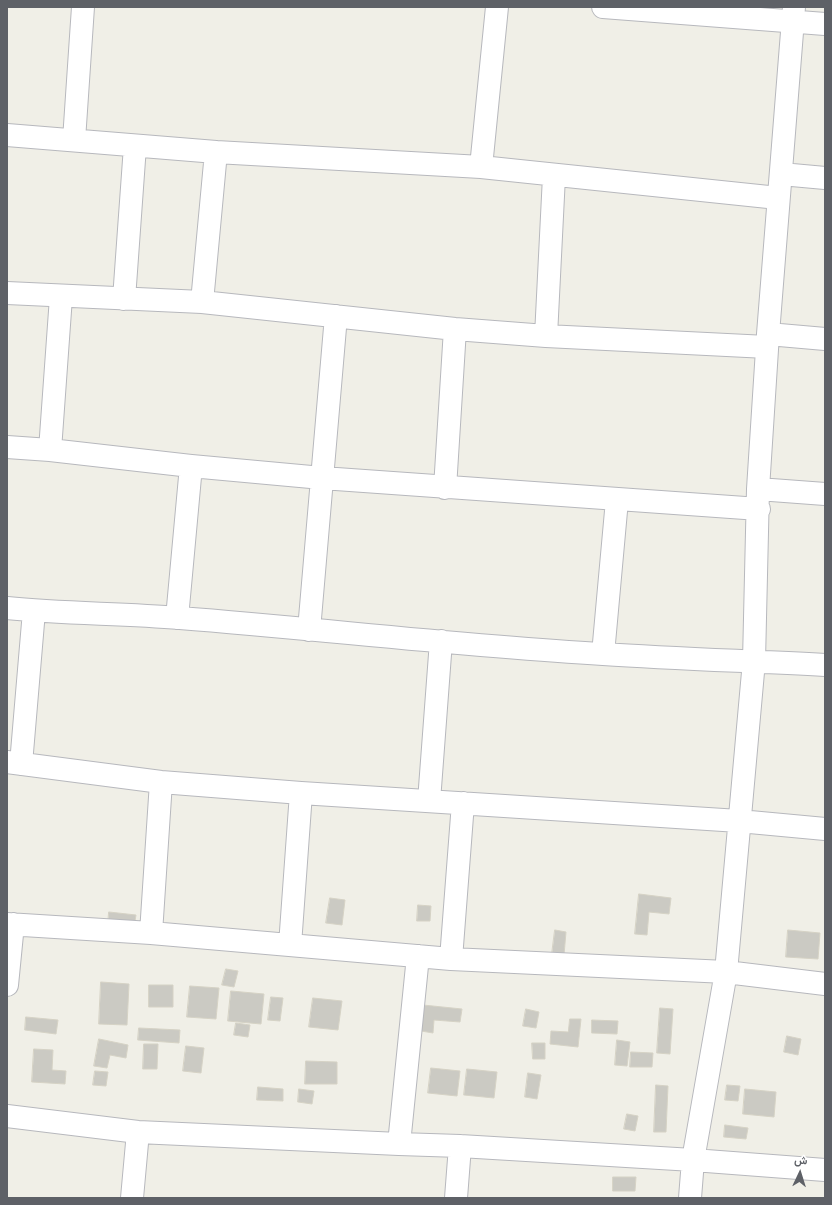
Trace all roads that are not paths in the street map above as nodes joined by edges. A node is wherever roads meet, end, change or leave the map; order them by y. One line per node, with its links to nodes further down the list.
1 (83, 7): 7 (street)
2 (496, 7): 10 (street)
3 (603, 7): 4 (street)
4 (793, 14): 5 (street); 11 (street)
5 (825, 24)
6 (7, 135): 7 (street)
7 (74, 140): 8 (street)
8 (135, 146): 9 (street); 17 (street)
9 (216, 152): 10 (street); 18 (street)
10 (481, 167): 12 (street)
11 (781, 174): 13 (street); 14 (street)
12 (554, 176): 14 (street); 21 (street)
13 (825, 178)
14 (778, 198): 23 (street)
15 (7, 293): 16 (street)
16 (61, 297): 17 (street); 25 (street)
17 (124, 299): 18 (street)
18 (202, 302): 19 (street)
19 (336, 316): 20 (street); 27 (street)
20 (455, 329): 21 (street); 28 (street)
21 (546, 336): 23 (street)
22 (825, 339): 23 (street)
23 (768, 341): 30 (street)
24 (7, 447): 25 (street)
25 (50, 450): 26 (street)
26 (191, 466): 27 (street); 34 (street)
27 (322, 478): 28 (street); 35 (street)
28 (446, 488): 31 (street)
29 (825, 494): 30 (street)
30 (758, 499): 31 (street); 38 (street)
31 (617, 500): 37 (street)
32 (7, 608): 33 (street)
33 (34, 611): 34 (street); 40 (street)
34 (177, 618): 35 (street)
35 (309, 630): 36 (street)
36 (441, 641): 37 (street); 43 (street)
37 (603, 654): 38 (street)
38 (754, 661): 39 (street); 45 (street)
39 (825, 665)
40 (14, 763): 41 (street)
41 (161, 782): 42 (street); 48 (street)
42 (301, 793): 43 (street); 49 (street)
43 (429, 801): 44 (street)
44 (463, 803): 45 (street); 51 (street)
45 (739, 821): 46 (street); 52 (street)
46 (825, 829)
47 (10, 924): 48 (street); 54 (street)
48 (151, 933): 49 (street)
49 (290, 945): 50 (street)
50 (418, 956): 51 (street); 57 (street)
51 (451, 958): 52 (street)
52 (726, 972): 53 (street); 59 (street)
53 (825, 984)
54 (7, 985)
55 (7, 1116): 56 (street)
56 (138, 1132): 57 (street); 61 (street)
57 (399, 1144): 58 (street)
58 (460, 1146): 59 (street); 62 (street)
59 (693, 1160): 60 (street); 63 (street)
60 (825, 1170)
61 (132, 1198)
62 (456, 1198)
63 (690, 1198)

